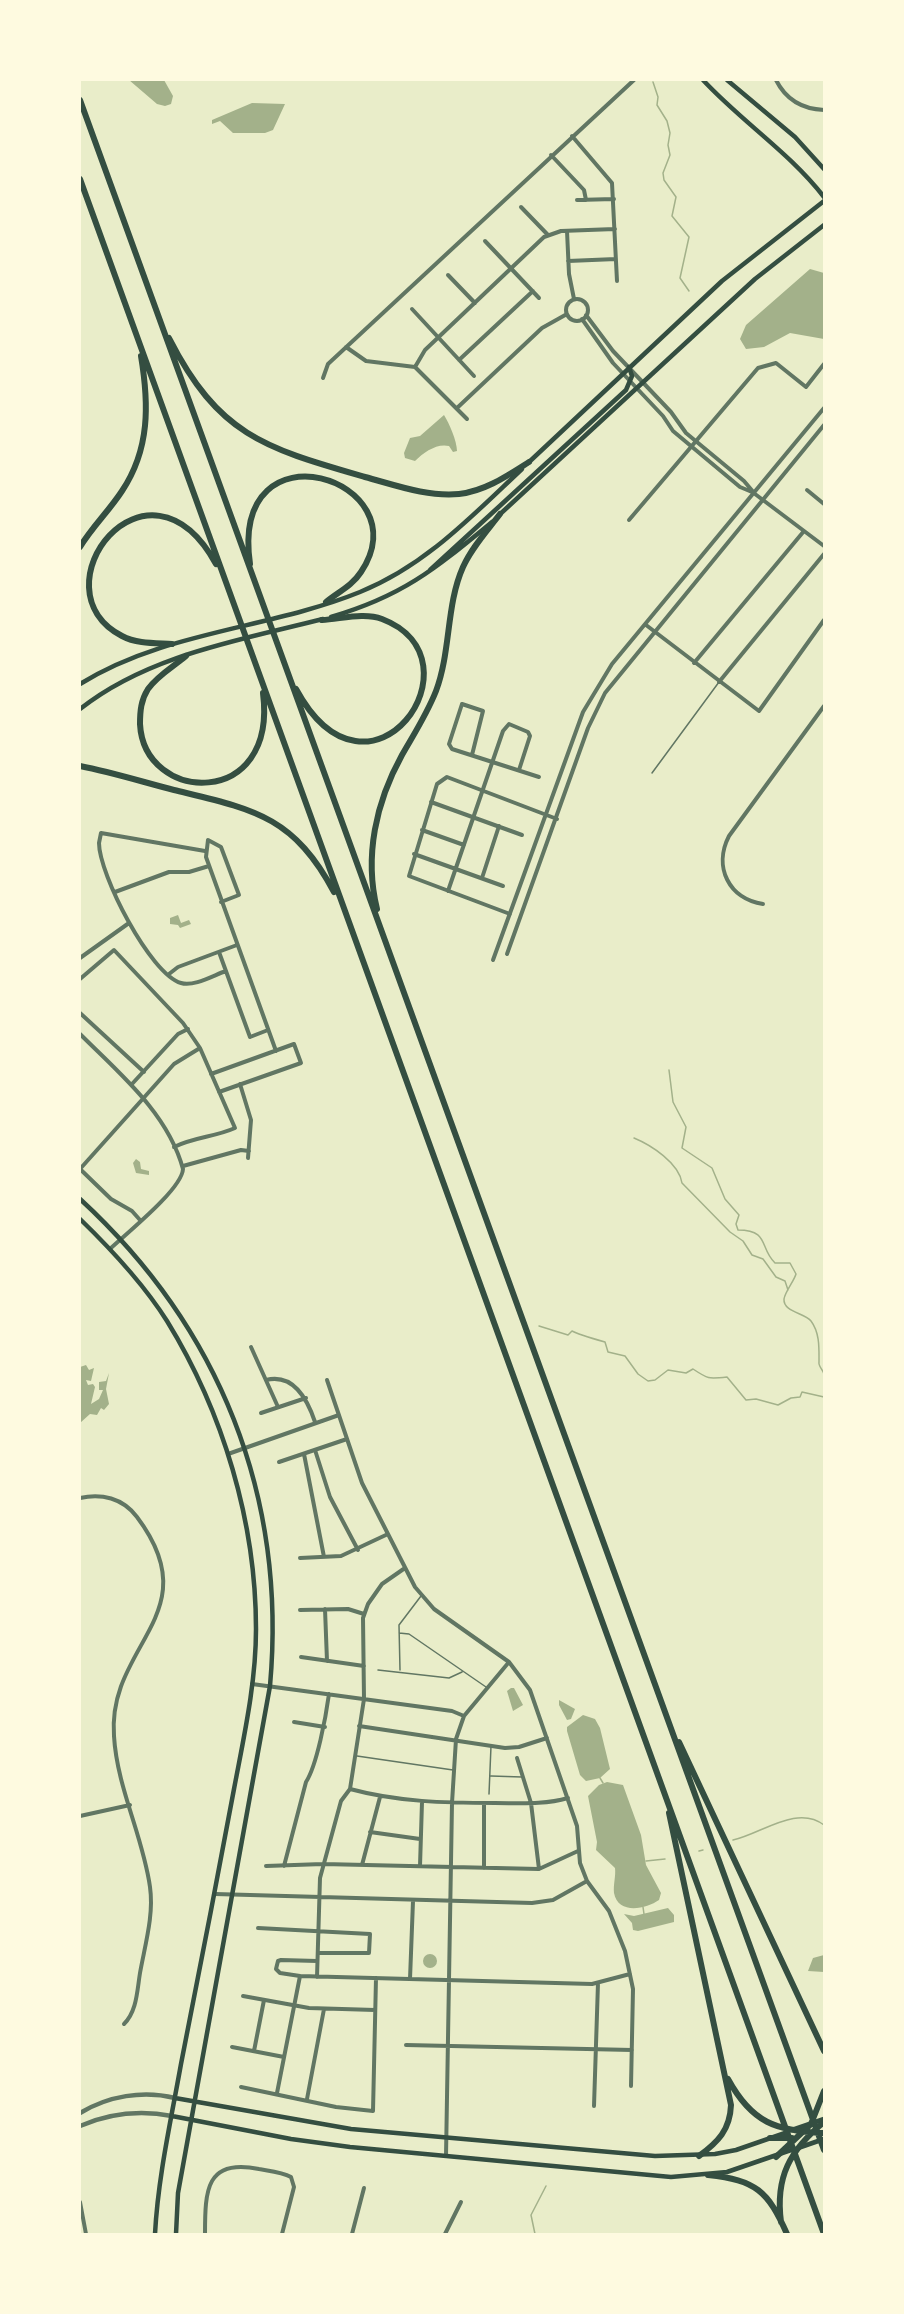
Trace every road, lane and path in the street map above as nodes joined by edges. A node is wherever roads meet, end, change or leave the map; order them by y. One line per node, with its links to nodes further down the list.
1 (634, 80): 7 (street)
2 (703, 80): 12 (main road)
3 (727, 80): 9 (main road)
4 (776, 80): 6 (street)
5 (80, 100): 32 (highway)
6 (825, 110)
7 (572, 136): 8 (street); 11 (street)
8 (551, 155): 14 (street); 36 (street)
9 (825, 169)
10 (80, 179): 35 (highway)
11 (614, 199): 14 (street); 17 (street)
12 (825, 199): 40 (main road)
13 (577, 200): 14 (street)
14 (586, 200)
15 (521, 207): 19 (street)
16 (825, 225): 45 (main road)
17 (615, 229): 18 (street); 21 (street)
18 (567, 231): 19 (street); 22 (street)
19 (548, 235): 23 (street)
20 (485, 241): 23 (street)
21 (616, 259): 22 (street); 25 (street)
22 (568, 261): 28 (street)
23 (511, 269): 26 (street); 29 (street)
24 (448, 275): 29 (street)
25 (617, 281)
26 (533, 291): 27 (street); 37 (street)
27 (539, 298)
28 (574, 299): 31 (street); 33 (street)
29 (475, 303): 34 (street)
30 (412, 309): 34 (street)
31 (567, 314): 33 (street); 47 (street)
32 (157, 316): 53 (highway); 64 (highway)
33 (584, 317): 40 (street); 41 (street)
34 (439, 337): 37 (street); 39 (street)
35 (138, 338): 61 (highway); 66 (highway)
36 (346, 347): 39 (street); 43 (street)
37 (459, 360): 42 (street)
38 (825, 364): 51 (street)
39 (415, 367): 47 (street)
40 (629, 367): 41 (main road); 44 (main road); 45 (street)
41 (622, 374): 44 (street); 53 (main road)
42 (474, 376)
43 (322, 378)
44 (631, 383): 46 (street); 65 (main road)
45 (645, 383): 46 (main road); 51 (street)
46 (638, 390): 52 (street); 58 (main road)
47 (457, 408): 49 (street)
48 (825, 408): 55 (street)
49 (467, 419)
50 (825, 425): 56 (street)
51 (695, 440): 52 (street); 55 (street)
52 (690, 446): 55 (street); 59 (street)
53 (529, 462): 67 (main road)
54 (807, 490): 57 (street)
55 (755, 494): 56 (street); 70 (street)
56 (764, 501): 60 (street); 71 (street)
57 (825, 504)
58 (500, 514): 65 (main road); 109 (highway)
59 (629, 520)
60 (804, 531): 62 (street); 74 (street)
61 (80, 546)
62 (825, 546)
63 (825, 554): 77 (street)
64 (252, 577): 67 (highway); 75 (highway)
65 (421, 579): 68 (main road)
66 (225, 580): 72 (highway); 76 (highway)
67 (326, 602): 72 (main road)
68 (322, 620): 73 (main road); 75 (highway)
69 (825, 620): 77 (street)
70 (646, 625): 71 (street); 89 (street)
71 (654, 632): 74 (street); 91 (street)
72 (172, 644): 78 (main road)
73 (186, 656): 76 (highway); 80 (main road)
74 (694, 663): 77 (street)
75 (285, 669): 109 (highway)
76 (261, 681): 106 (highway)
77 (719, 682): 85 (lane)
78 (80, 684)
79 (825, 706): 105 (street)
80 (80, 709)
81 (472, 755): 81 (street); 82 (street)
82 (492, 762): 84 (street); 84 (street); 87 (street)
83 (80, 766): 106 (highway)
84 (519, 770): 86 (street)
85 (652, 773)
86 (539, 777)
87 (483, 790): 88 (street); 89 (street); 90 (street)
88 (431, 802): 90 (street); 93 (street)
89 (547, 814): 91 (street); 107 (street)
90 (473, 818): 92 (street); 95 (street)
91 (557, 819): 112 (street)
92 (499, 826): 94 (street); 100 (street)
93 (422, 830): 95 (street); 97 (street)
94 (522, 835)
95 (464, 845): 99 (street)
96 (206, 852): 98 (street); 102 (street); 104 (street)
97 (414, 854): 99 (street); 103 (street)
98 (208, 866): 102 (street); 104 (street)
99 (456, 869): 100 (street); 103 (street)
100 (482, 878): 101 (street)
101 (503, 886)
102 (115, 891): 108 (street)
103 (448, 891): 107 (street)
104 (221, 902): 110 (street)
105 (763, 904)
106 (345, 913): 191 (highway)
107 (510, 914): 114 (street)
108 (129, 923): 113 (street); 116 (street)
109 (385, 939): 177 (highway)
110 (237, 945): 111 (street); 120 (street)
111 (219, 952): 115 (street); 116 (street)
112 (507, 954)
113 (80, 958)
114 (494, 960)
115 (226, 970): 116 (street); 120 (street)
116 (169, 974)
117 (80, 979): 119 (street)
118 (80, 1013): 124 (street)
119 (188, 1029): 122 (street); 124 (street)
120 (268, 1030): 123 (street)
121 (80, 1034): 126 (street)
122 (200, 1048): 125 (street); 129 (street)
123 (276, 1051): 125 (street); 127 (street)
124 (144, 1072): 126 (street)
125 (211, 1074): 128 (street)
126 (132, 1084): 129 (street)
127 (240, 1084): 128 (street); 131 (street)
128 (219, 1092): 130 (street)
129 (144, 1100): 130 (street); 134 (street)
130 (174, 1147): 133 (street)
131 (249, 1151): 132 (street); 133 (street)
132 (248, 1158)
133 (183, 1166): 137 (street)
134 (80, 1169): 137 (street)
135 (80, 1199): 138 (main road)
136 (80, 1219): 139 (main road)
137 (140, 1220): 138 (street)
138 (121, 1238): 139 (street); 149 (main road)
139 (110, 1249): 151 (main road)
140 (251, 1347): 141 (street)
141 (266, 1380): 143 (street); 144 (street)
142 (327, 1380): 146 (street)
143 (306, 1398): 144 (street); 147 (street)
144 (278, 1407): 145 (street)
145 (261, 1413)
146 (339, 1414): 147 (street); 148 (street)
147 (315, 1422): 149 (street)
148 (347, 1439): 150 (street); 155 (street)
149 (244, 1446): 151 (street); 173 (main road)
150 (315, 1450): 152 (street); 156 (street)
151 (228, 1454): 172 (main road)
152 (304, 1454): 153 (street); 157 (street)
153 (279, 1462)
154 (80, 1498): 199 (street)
155 (388, 1534): 156 (street); 159 (street)
156 (358, 1550): 157 (street)
157 (324, 1557): 158 (street)
158 (300, 1558)
159 (405, 1568): 160 (street); 163 (street)
160 (421, 1596): 164 (lane); 167 (street)
161 (325, 1609): 162 (street); 163 (street); 166 (street)
162 (300, 1610)
163 (364, 1614): 168 (street)
164 (399, 1634): 170 (lane); 171 (lane)
165 (301, 1657): 166 (street)
166 (327, 1661): 168 (street)
167 (509, 1662): 174 (street); 182 (street)
168 (364, 1666): 176 (street)
169 (378, 1670): 170 (lane)
170 (400, 1671): 171 (lane)
171 (463, 1671): 174 (lane)
172 (252, 1684): 173 (street); 213 (main road)
173 (270, 1686): 175 (street); 214 (main road)
174 (487, 1688): 178 (street)
175 (329, 1694): 176 (street); 181 (street)
176 (364, 1699): 178 (street); 180 (street)
177 (662, 1704): 241 (highway); 268 (highway)
178 (464, 1716): 183 (street)
179 (294, 1722): 181 (street)
180 (359, 1726): 183 (street); 185 (street)
181 (325, 1727): 207 (street)
182 (547, 1738): 184 (street); 194 (street)
183 (456, 1739): 184 (street); 187 (street)
184 (491, 1746): 188 (lane)
185 (356, 1756): 187 (lane); 190 (street)
186 (517, 1758): 189 (street)
187 (454, 1770): 196 (street)
188 (489, 1776): 189 (lane); 192 (lane)
189 (523, 1777): 198 (street)
190 (350, 1789): 193 (street); 204 (street)
191 (665, 1793): 243 (highway); 285 (highway)
192 (489, 1794)
193 (380, 1797): 195 (street); 201 (street)
194 (568, 1798): 198 (street); 203 (street)
195 (422, 1802): 196 (street); 202 (street)
196 (452, 1803): 197 (street); 209 (street)
197 (484, 1803): 198 (street); 210 (street)
198 (531, 1803): 211 (street)
199 (130, 1805): 200 (street); 234 (street)
200 (80, 1816)
201 (370, 1832): 202 (street); 205 (street)
202 (420, 1839): 208 (street)
203 (578, 1851): 211 (street); 212 (street)
204 (323, 1864): 205 (street); 207 (street); 215 (street)
205 (362, 1865): 208 (street)
206 (266, 1866): 207 (street)
207 (284, 1866)
208 (420, 1866): 209 (street)
209 (451, 1867): 210 (street); 217 (street)
210 (484, 1868): 211 (street)
211 (539, 1869)
212 (587, 1881): 217 (street); 222 (street)
213 (215, 1894): 214 (street); 248 (main road)
214 (232, 1896): 215 (street); 250 (main road)
215 (319, 1899): 216 (street); 219 (street)
216 (413, 1901): 217 (street); 226 (street)
217 (450, 1902): 227 (street)
218 (258, 1928): 219 (street)
219 (318, 1931): 220 (street); 220 (street)
220 (318, 1953): 221 (street)
221 (317, 1961): 223 (street); 224 (street)
222 (630, 1974): 228 (street); 239 (street)
223 (300, 1976): 224 (street); 231 (street)
224 (317, 1977): 225 (street)
225 (376, 1978): 226 (street); 233 (street)
226 (410, 1979): 227 (street)
227 (449, 1980): 228 (street); 236 (street)
228 (598, 1983): 238 (street)
229 (243, 1996): 230 (street)
230 (264, 2000): 231 (street); 240 (street)
231 (296, 2006): 232 (street); 242 (street)
232 (324, 2009): 233 (street); 249 (street)
233 (375, 2010): 249 (street)
234 (124, 2024)
235 (406, 2045): 236 (street)
236 (448, 2046): 238 (street); 261 (street)
237 (232, 2047): 240 (street)
238 (595, 2048): 239 (street); 251 (street)
239 (632, 2050): 244 (street)
240 (254, 2051): 242 (street)
241 (825, 2051)
242 (284, 2057): 246 (street)
243 (726, 2076): 258 (highway); 270 (highway)
244 (631, 2086)
245 (241, 2087): 246 (street)
246 (277, 2093): 249 (street)
247 (824, 2094): 256 (highway)
248 (175, 2098): 250 (main road); 252 (street); 253 (main road)
249 (307, 2099)
250 (195, 2102): 255 (main road); 261 (main road)
251 (594, 2106)
252 (80, 2113)
253 (172, 2116): 255 (main road); 257 (street); 278 (main road)
254 (825, 2120): 256 (main road); 259 (highway)
255 (192, 2121): 269 (main road); 279 (main road)
256 (811, 2124): 258 (main road); 262 (highway)
257 (80, 2126)
258 (790, 2131): 262 (highway); 263 (main road)
259 (811, 2133): 260 (highway); 262 (highway)
260 (825, 2133)
261 (447, 2137): 269 (street); 270 (main road)
262 (802, 2137): 263 (highway); 265 (highway); 267 (highway); 271 (highway)
263 (770, 2138): 270 (main road)
264 (825, 2139): 265 (main road)
265 (817, 2142): 266 (highway); 267 (main road)
266 (825, 2144)
267 (796, 2149): 271 (main road); 276 (highway)
268 (825, 2150)
269 (446, 2156): 272 (main road)
270 (699, 2156)
271 (776, 2157): 272 (main road)
272 (708, 2175): 276 (highway)
273 (364, 2188): 282 (street)
274 (80, 2202): 277 (street)
275 (461, 2202): 283 (street)
276 (781, 2222): 284 (highway)
277 (86, 2235)
278 (155, 2235)
279 (176, 2235)
280 (205, 2235): 281 (street)
281 (282, 2235)
282 (352, 2235)
283 (445, 2235)
284 (787, 2235)
285 (824, 2235)

